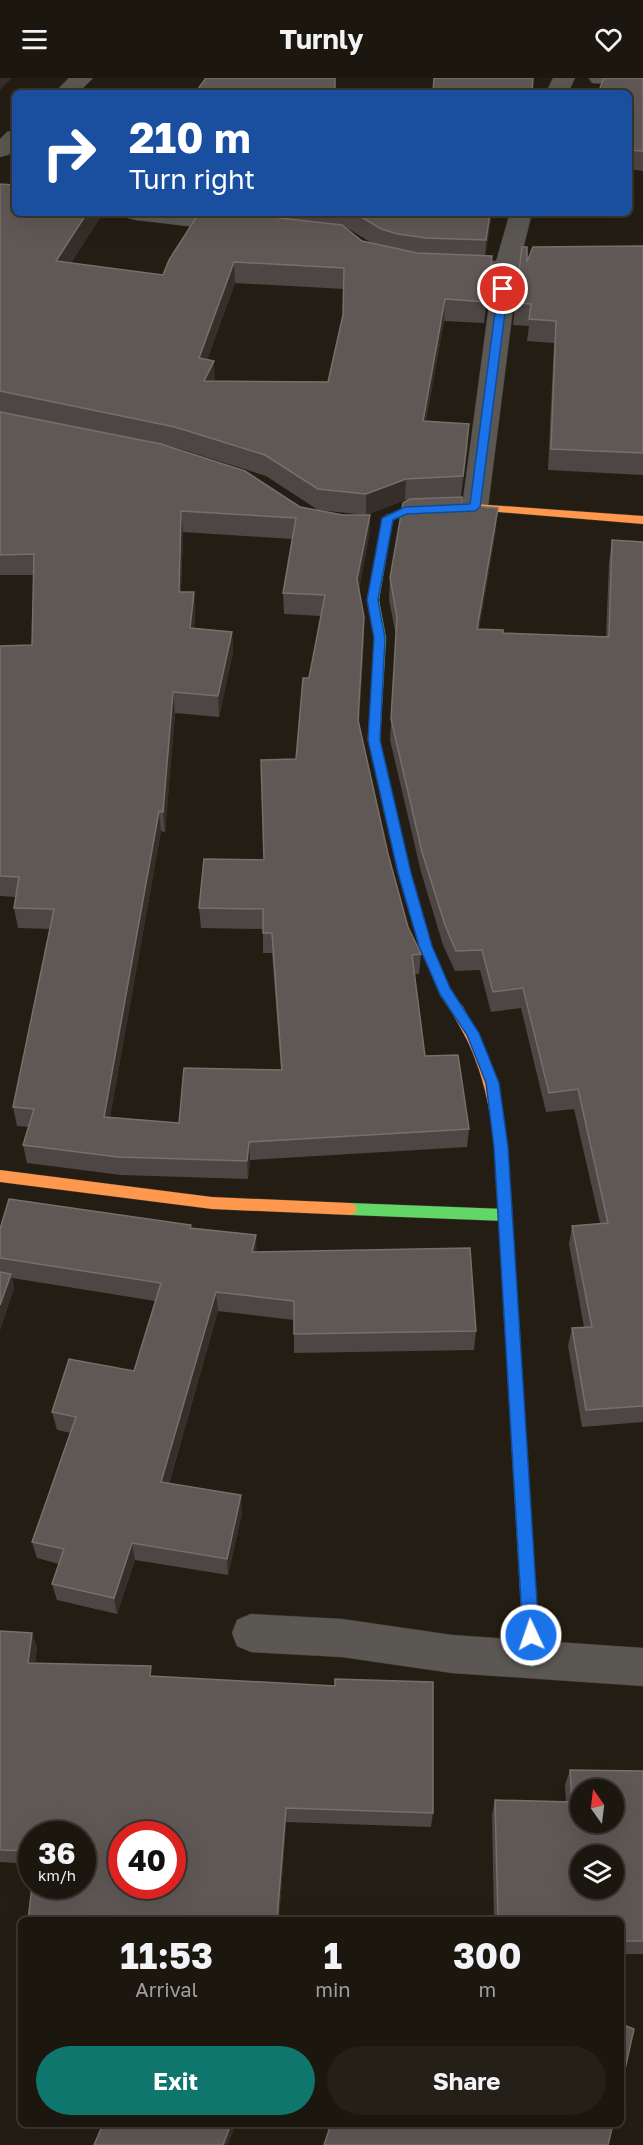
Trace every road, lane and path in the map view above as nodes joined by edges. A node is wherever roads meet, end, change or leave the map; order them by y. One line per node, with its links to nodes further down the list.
1 (82, 78): 4 (street)
2 (600, 78): 3 (street)
3 (643, 80)
4 (68, 90)
5 (12, 140): 6 (street)
6 (0, 150)
7 (161, 216): 9 (street)
8 (520, 216): 11 (street)
9 (254, 227)
10 (422, 264): 11 (street)
11 (506, 269): 12 (street)
12 (475, 507): 13 (street); 16 (street)
13 (440, 509)
14 (405, 511): 15 (street)
15 (387, 518): 17 (street); 19 (street)
16 (643, 520)
17 (369, 526)
18 (0, 1176): 19 (street)
19 (505, 1215): 21 (street)
20 (251, 1633): 21 (street)
21 (532, 1659): 22 (street)
22 (643, 1667)

